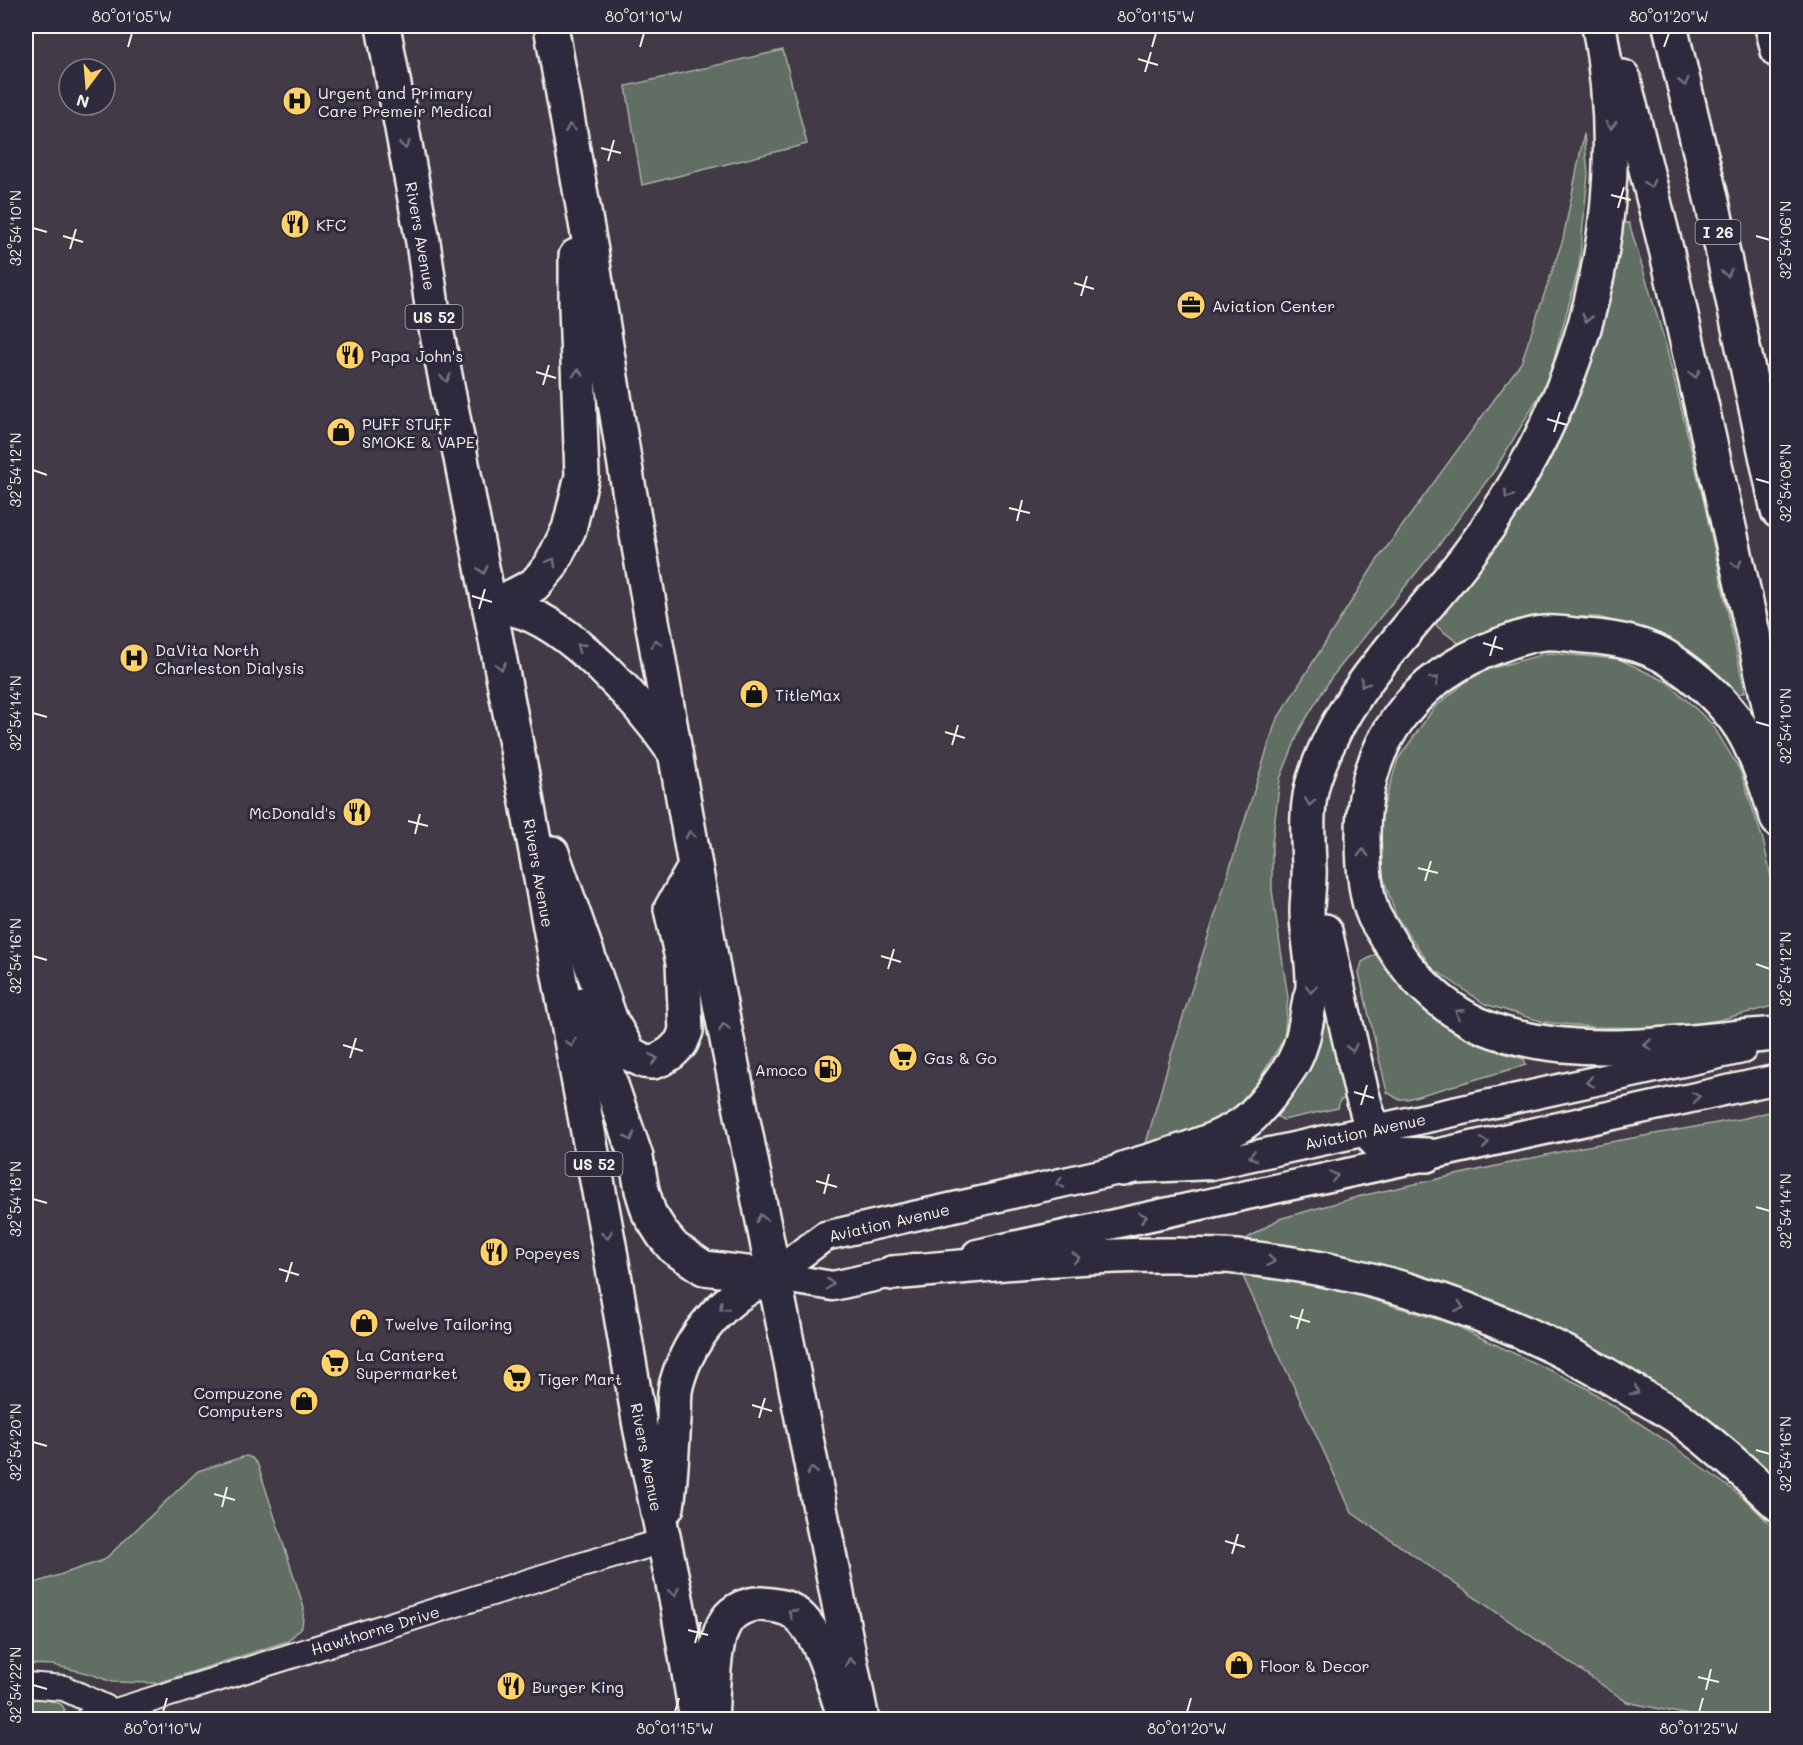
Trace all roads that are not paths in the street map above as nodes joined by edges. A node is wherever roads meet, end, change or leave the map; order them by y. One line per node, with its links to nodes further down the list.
1 (551, 26): 8 (main road, one-way to 1)
2 (1599, 26): 16 (main road, one-way to 16)
3 (1611, 26): 11 (main road, one-way to 11)
4 (1670, 26): 9 (main road, I 26, one-way to 9)
5 (1772, 26): 7 (main road)
6 (385, 29): 10 (main road, Rivers Avenue / US 52, one-way to 10)
7 (1778, 51)
8 (580, 185): 10 (main road, one-way to 8); 13 (main road, one-way to 8)
9 (1778, 511)
10 (490, 608): 12 (main road, Rivers Avenue / US 52, one-way to 12); 13 (main road, one-way to 10)
11 (1778, 744)
12 (517, 749): 15 (main road, one-way to 15); 17 (main road, Rivers Avenue / US 52)
13 (675, 752): 15 (main road, one-way to 13)
14 (1778, 820): 20 (main road, one-way to 14)
15 (695, 867): 26 (main road, one-way to 15)
16 (1310, 868): 22 (main road, one-way to 22); 24 (main road, one-way to 24)
17 (541, 884): 26 (main road, one-way to 26); 28 (main road, Rivers Avenue / US 52, one-way to 28)
18 (1778, 1034): 20 (main road)
19 (1778, 1041): 20 (street, Aviation Avenue)
20 (1728, 1044): 22 (street, Aviation Avenue, one-way to 22)
21 (1778, 1079): 23 (street, one-way to 21)
22 (1371, 1130): 23 (main road); 24 (street, Aviation Avenue, one-way to 24)
23 (1427, 1155): 25 (street, one-way to 23)
24 (1123, 1169): 26 (street, Aviation Avenue, one-way to 26)
25 (892, 1273): 26 (street, one-way to 25); 27 (main road, one-way to 27)
26 (772, 1276): 28 (main road, one-way to 28); 35 (main road, one-way to 26)
27 (1778, 1504)
28 (663, 1541): 30 (street, Hawthorne Drive); 32 (main road, Rivers Avenue / US 52, one-way to 32)
29 (26, 1685): 30 (street)
30 (113, 1711): 31 (street, Hawthorne Drive)
31 (87, 1719)
32 (697, 1719)
33 (711, 1719): 34 (main road, one-way to 33)
34 (845, 1719)
35 (862, 1719)

